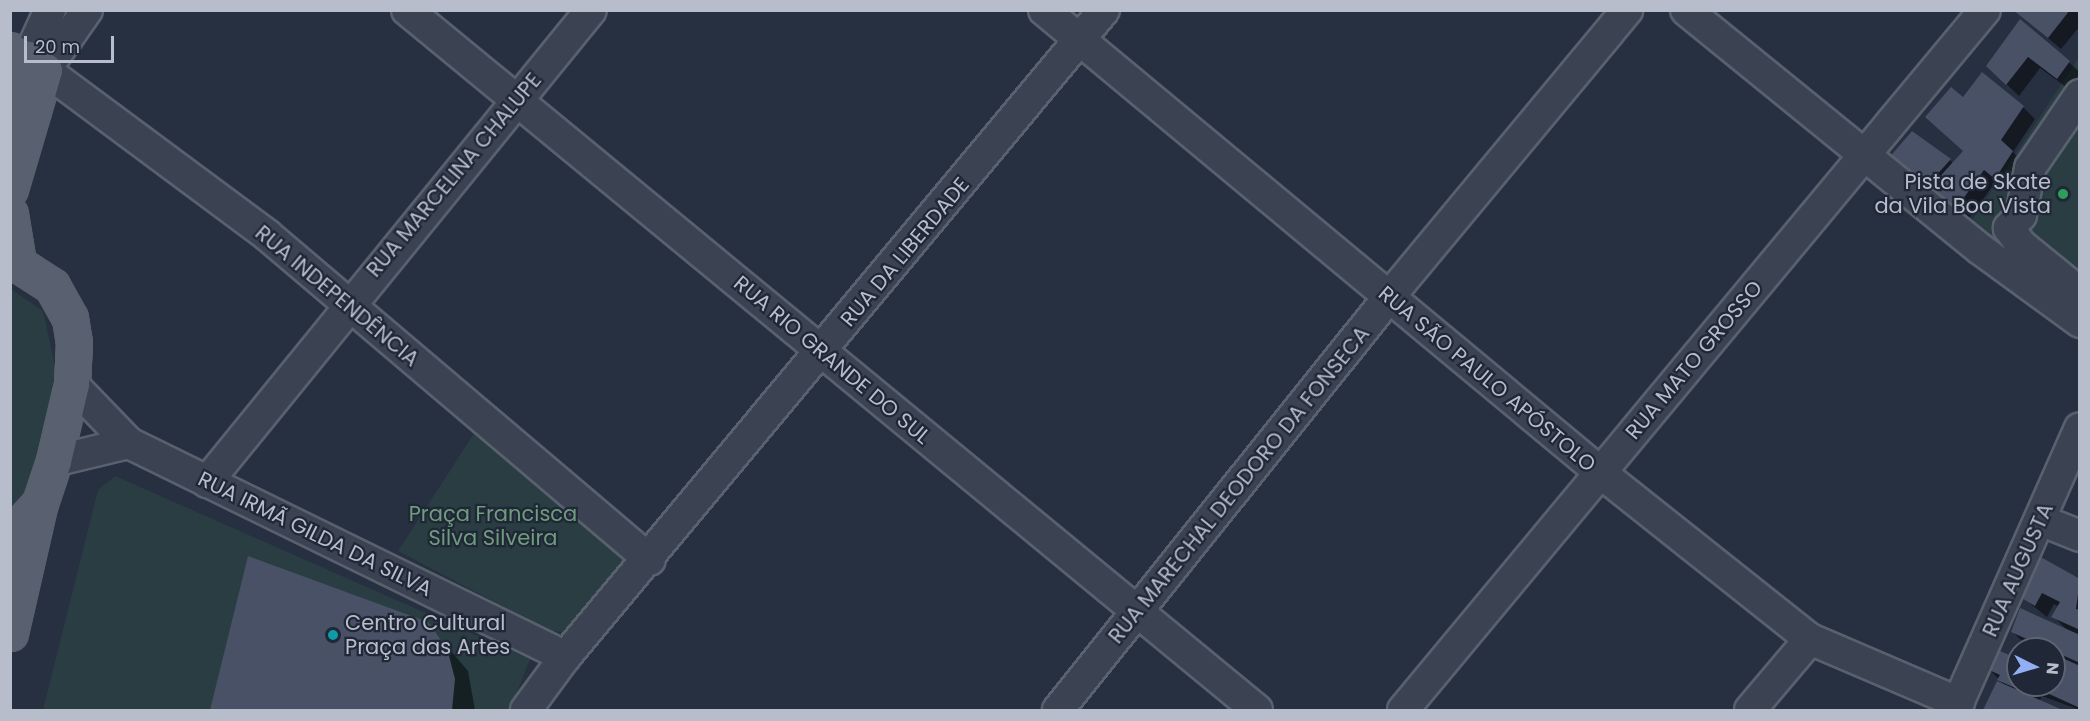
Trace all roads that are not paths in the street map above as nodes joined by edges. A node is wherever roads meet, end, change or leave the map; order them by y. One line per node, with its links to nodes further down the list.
1 (50, 10): 11 (street)
2 (87, 10): 11 (street)
3 (407, 10): 14 (street, RUA RIO GRANDE DO SUL)
4 (591, 10): 14 (street, RUA MARCELINA CHALUPE)
5 (1044, 10): 10 (street, RUA SÃO PAULO APÓSTOLO)
6 (1104, 10): 10 (street, RUA DA LIBERDADE)
7 (1627, 10): 20 (street, RUA MARECHAL DEODORO DA FONSECA)
8 (1686, 10): 15 (street)
9 (1985, 10): 15 (street, RUA MATO GROSSO)
10 (1080, 40): 20 (street, RUA SÃO PAULO APÓSTOLO); 23 (street, RUA DA LIBERDADE)
11 (28, 59): 13 (main road); 16 (main road); 21 (street, RUA INDEPENDÊNCIA)
12 (2079, 95): 19 (street)
13 (10, 98)
14 (517, 100): 21 (street, RUA MARCELINA CHALUPE); 23 (street, RUA RIO GRANDE DO SUL)
15 (1865, 155): 22 (street); 28 (street, RUA MATO GROSSO)
16 (10, 189)
17 (10, 214): 18 (main road)
18 (14, 261): 24 (main road)
19 (2079, 293)
20 (1389, 297): 28 (street, RUA SÃO PAULO APÓSTOLO); 35 (street, RUA MARECHAL DEODORO DA FONSECA)
21 (348, 304): 29 (street, RUA MARCELINA CHALUPE); 34 (street, RUA INDEPENDÊNCIA)
22 (2079, 322)
23 (822, 352): 34 (street, RUA DA LIBERDADE); 35 (street, RUA RIO GRANDE DO SUL)
24 (72, 384): 26 (street, RUA IRMÃ GILDA DA SILVA); 27 (main road)
25 (2079, 428): 31 (street, RUA AUGUSTA)
26 (129, 442): 27 (street); 29 (street, RUA IRMÃ GILDA DA SILVA)
27 (54, 460): 30 (main road)
28 (1600, 473): 37 (street, RUA SÃO PAULO APÓSTOLO); 43 (street, RUA MATO GROSSO)
29 (207, 482): 38 (street, RUA IRMÃ GILDA DA SILVA)
30 (40, 503): 32 (main road); 36 (main road)
31 (2040, 519): 33 (street); 39 (street, RUA AUGUSTA)
32 (10, 536)
33 (2079, 536)
34 (650, 560): 38 (street, RUA DA LIBERDADE)
35 (1138, 611): 41 (street, RUA MARECHAL DEODORO DA FONSECA); 42 (street, RUA RIO GRANDE DO SUL)
36 (10, 633)
37 (1810, 639): 39 (street, RUA SÃO PAULO APÓSTOLO); 44 (street)
38 (565, 657): 40 (street, RUA DA LIBERDADE)
39 (1957, 707)
40 (526, 711)
41 (1058, 711)
42 (1257, 711)
43 (1403, 711)
44 (1750, 711)

